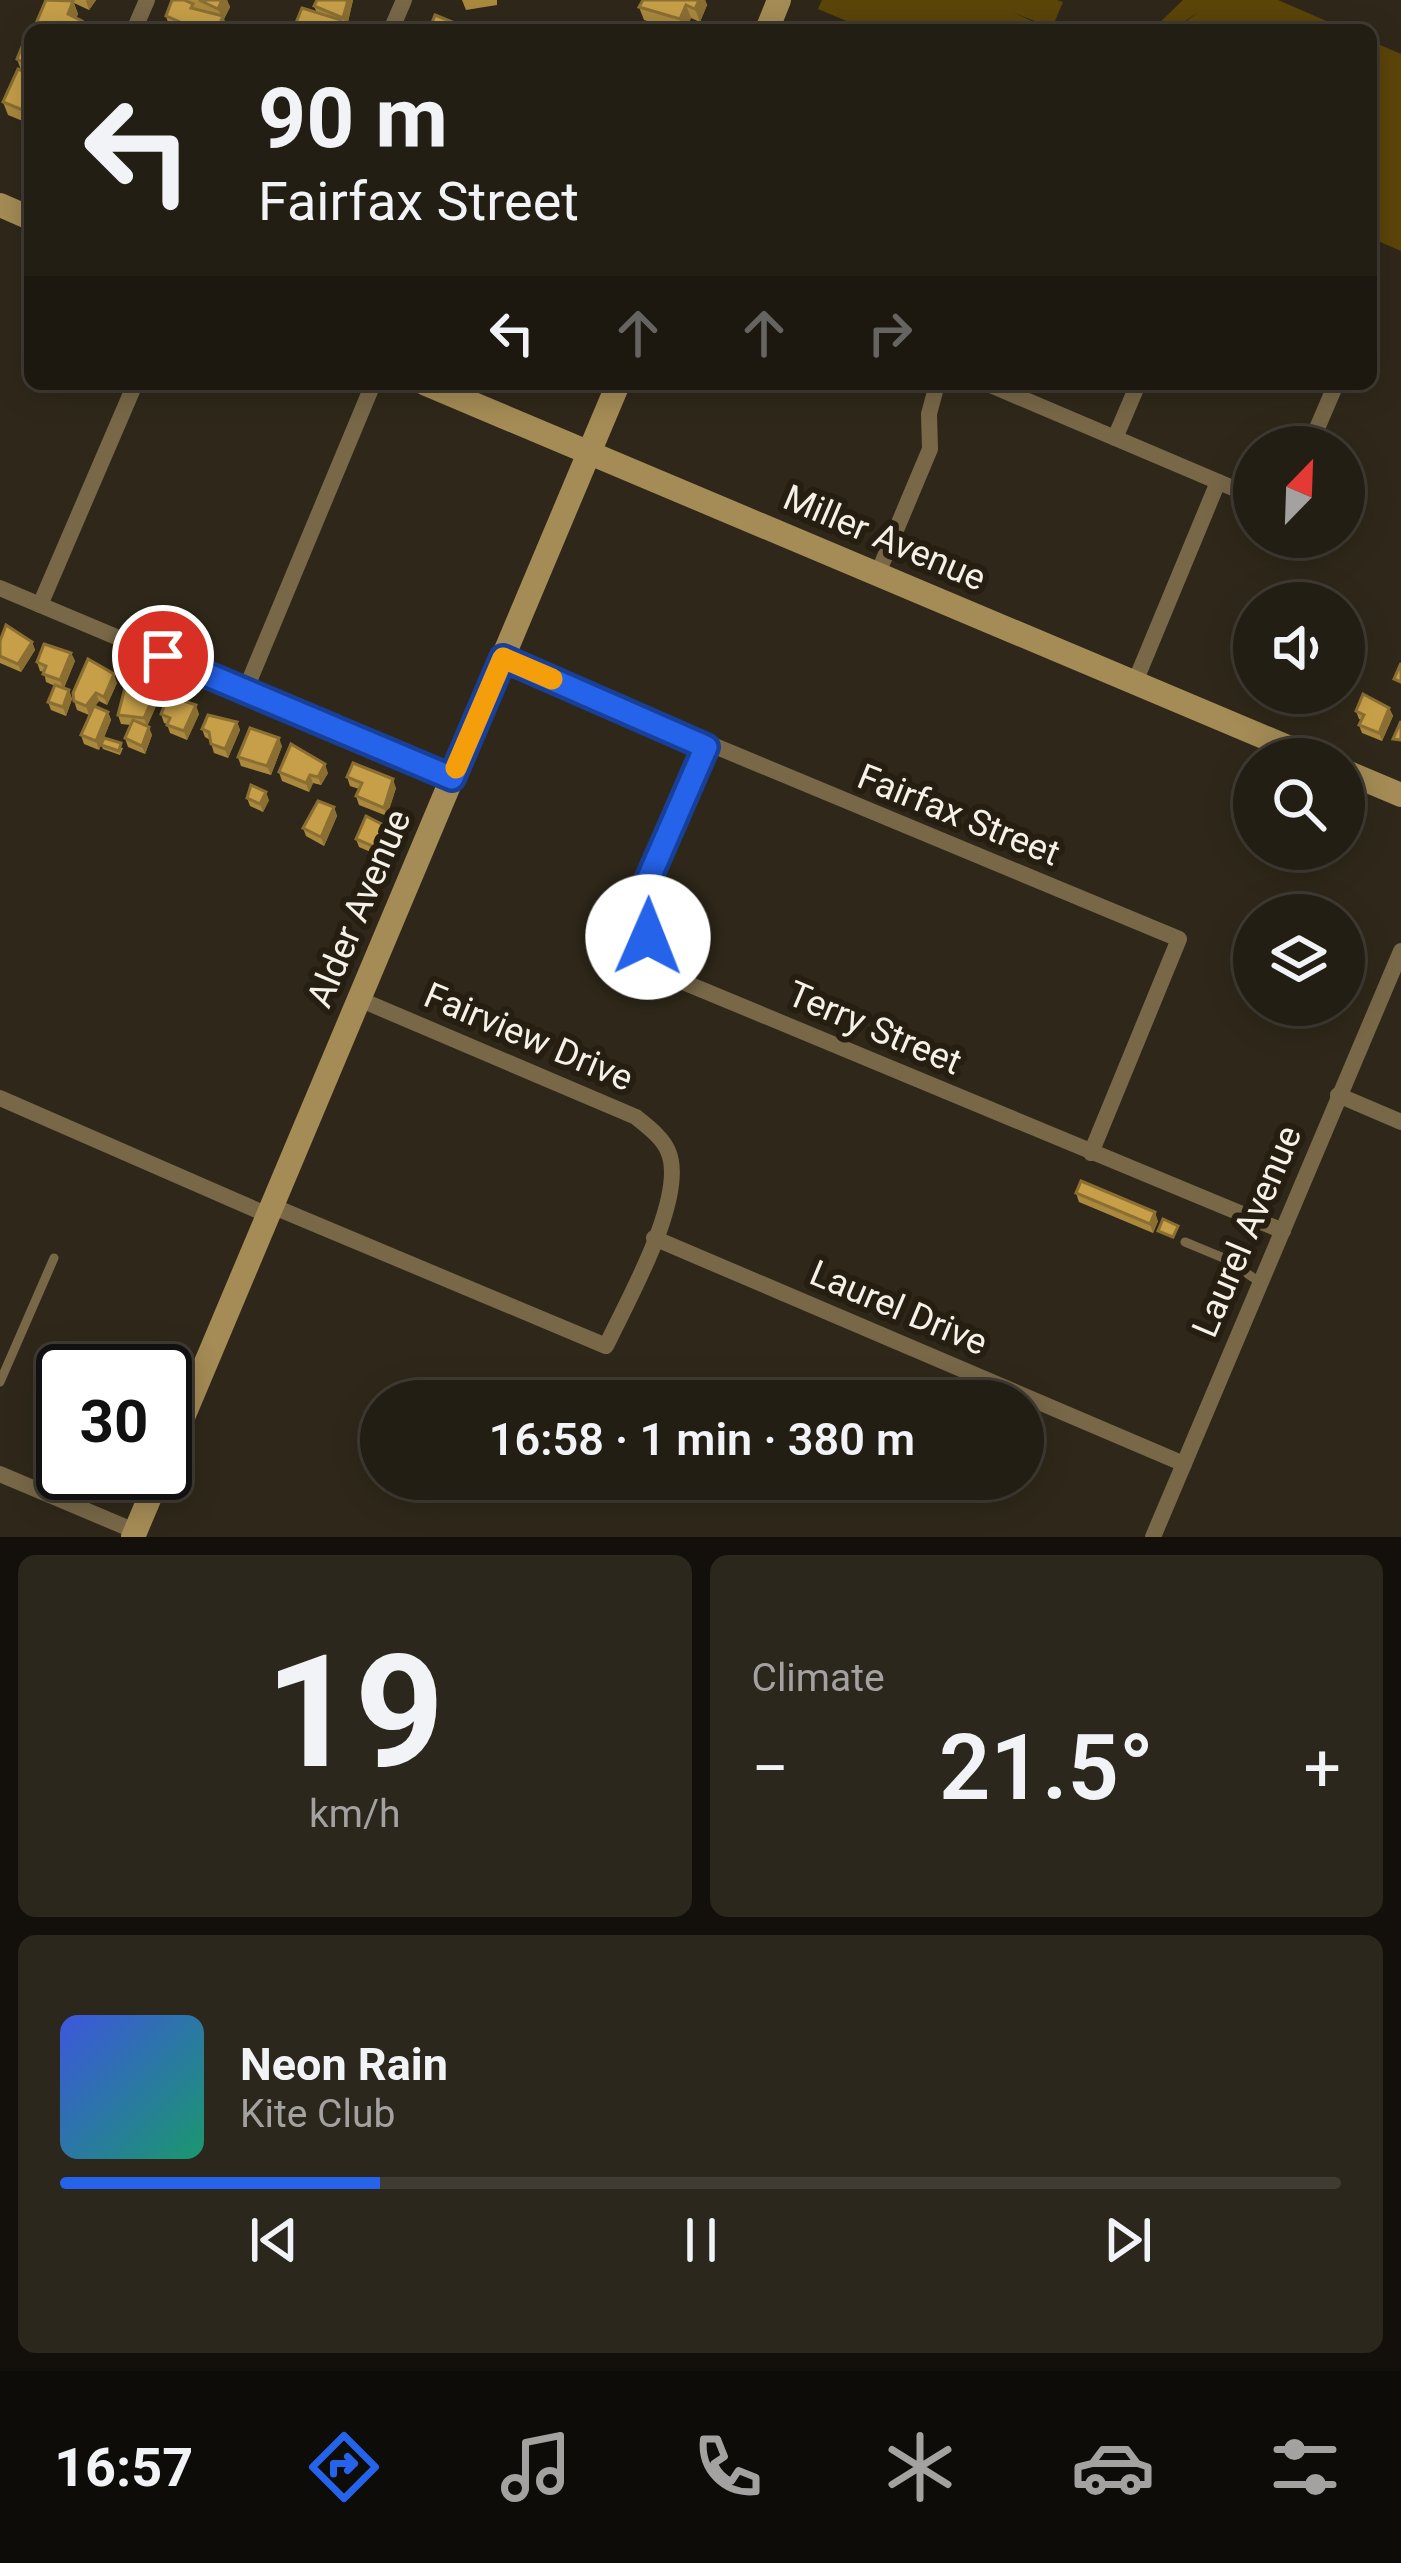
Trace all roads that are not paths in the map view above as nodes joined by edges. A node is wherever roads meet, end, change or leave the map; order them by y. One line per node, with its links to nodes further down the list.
1 (132, 390): 16 (street)
2 (370, 390): 19 (street)
3 (440, 390): 11 (main road, Miller Avenue)
4 (615, 390): 11 (main road, Alder Avenue)
5 (935, 390): 14 (street)
6 (1002, 390): 10 (street)
7 (1135, 390): 10 (street)
8 (1334, 390): 9 (street)
9 (1319, 426)
10 (1115, 438): 12 (street)
11 (589, 452): 14 (main road, Miller Avenue); 17 (main road, Alder Avenue)
12 (1219, 482): 13 (street); 18 (street)
13 (1233, 488)
14 (878, 574): 18 (main road, Miller Avenue)
15 (0, 588): 16 (street)
16 (40, 605): 19 (street)
17 (503, 658): 21 (street, Fairfax Street); 22 (main road, Alder Avenue)
18 (1135, 682): 20 (main road, Miller Avenue)
19 (245, 691): 22 (street)
20 (1267, 738)
21 (706, 747): 30 (street, Terry Street); 30 (street, Fairfax Street)
22 (452, 778): 26 (main road, Alder Avenue)
23 (1365, 780): 24 (main road)
24 (1401, 795)
25 (1401, 951): 27 (street, Laurel Avenue)
26 (358, 999): 31 (main road, Alder Avenue); 33 (street, Fairview Drive)
27 (1338, 1095): 29 (street); 32 (street, Laurel Avenue)
28 (0, 1098): 31 (street)
29 (1401, 1122)
30 (1091, 1154): 32 (street, Terry Street)
31 (270, 1211): 33 (street, Fairview Drive); 38 (main road, Alder Avenue)
32 (1283, 1231): 36 (street, Laurel Avenue)
33 (654, 1238): 39 (street, Laurel Drive)
34 (1185, 1242): 36 (lane)
35 (54, 1258): 37 (lane)
36 (1261, 1283): 39 (street, Laurel Avenue)
37 (0, 1382)
38 (192, 1396)
39 (1184, 1464): 43 (street, Laurel Avenue)
40 (0, 1474): 42 (street)
41 (148, 1500): 42 (main road)
42 (134, 1534)
43 (1153, 1537)

